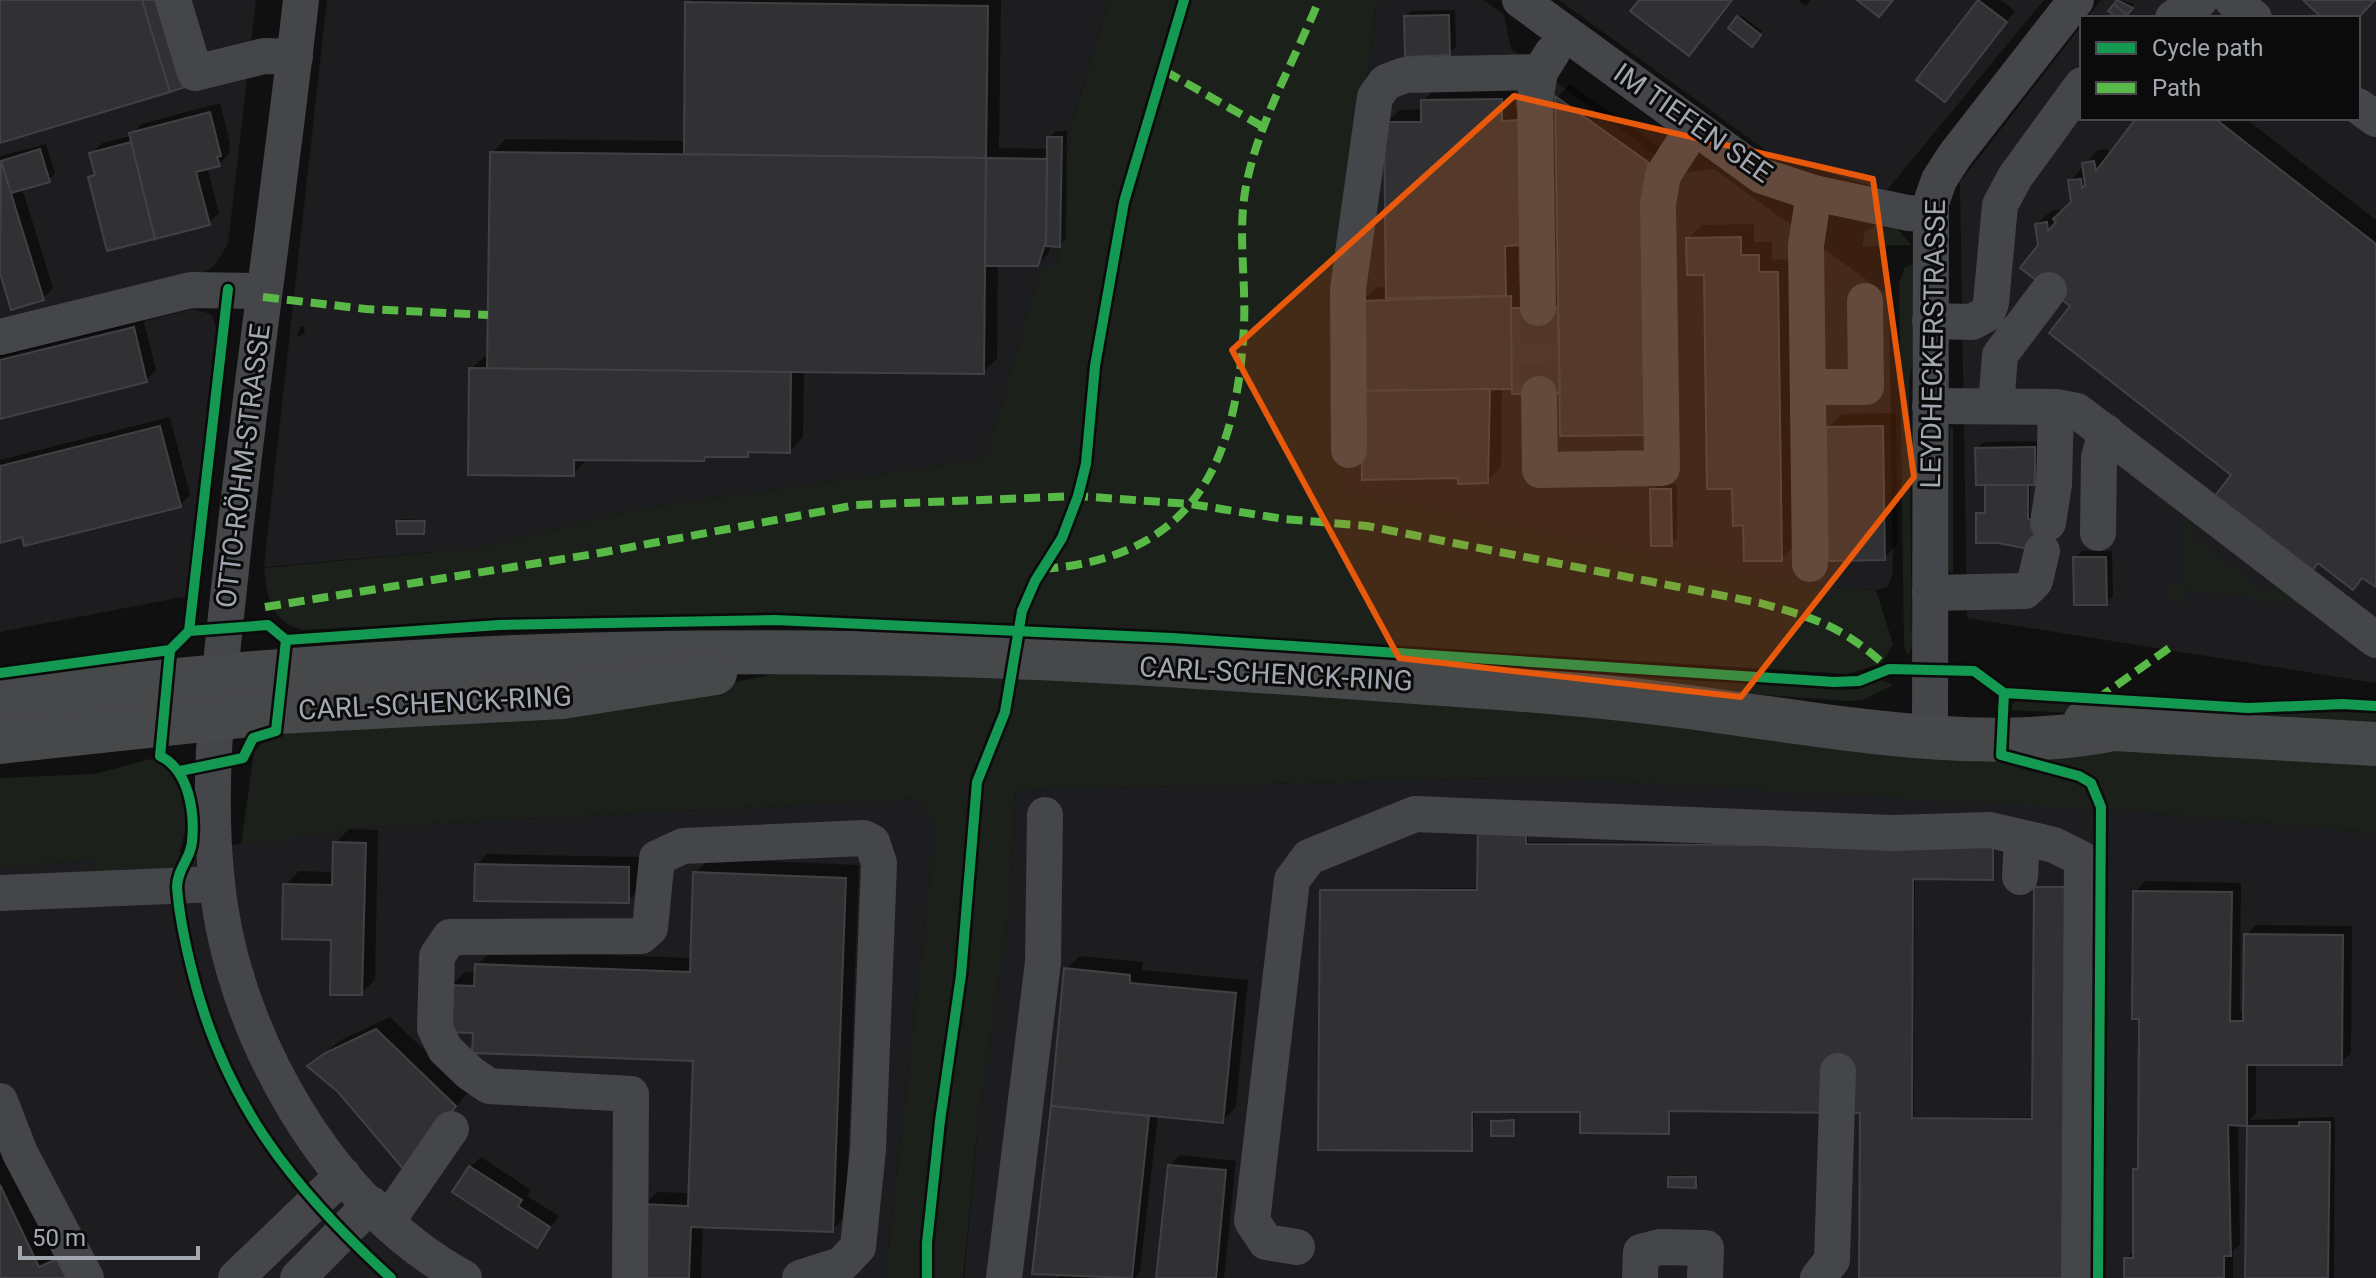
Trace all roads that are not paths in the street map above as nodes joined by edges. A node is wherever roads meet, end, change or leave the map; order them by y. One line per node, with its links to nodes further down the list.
1 (173, 0): 10 (street)
2 (301, 0): 10 (street, OTTO-RÖHM-STRASSE)
3 (1520, 0): 9 (street, IM TIEFEN SEE)
4 (2076, 0): 15 (street, LEYDHECKERSTRASSE)
5 (2200, 0): 7 (street)
6 (2232, 0): 8 (street)
7 (2176, 16)
8 (2252, 16)
9 (1566, 34): 11 (street); 13 (street, IM TIEFEN SEE)
10 (295, 57): 17 (street, OTTO-RÖHM-STRASSE)
11 (1540, 72): 19 (street); 28 (street)
12 (2080, 88): 20 (street)
13 (1694, 127): 14 (street, IM TIEFEN SEE); 23 (street)
14 (1814, 193): 15 (street, IM TIEFEN SEE); 22 (street)
15 (1930, 214): 20 (street, LEYDHECKERSTRASSE)
16 (2049, 290): 25 (street)
17 (264, 291): 21 (street); 34 (street, OTTO-RÖHM-STRASSE)
18 (1865, 301): 22 (street)
19 (1538, 308)
20 (1930, 321): 24 (street, LEYDHECKERSTRASSE)
21 (0, 337)
22 (1808, 387): 30 (street)
23 (1539, 394)
24 (1930, 406): 25 (street); 31 (street, LEYDHECKERSTRASSE)
25 (1996, 406): 26 (street)
26 (2056, 407): 27 (street); 31 (street)
27 (2106, 432): 29 (street); 32 (street)
28 (1349, 450)
29 (2098, 533)
30 (1810, 564)
31 (1930, 593): 37 (street, LEYDHECKERSTRASSE)
32 (2376, 640)
33 (868, 653): 34 (main road, CARL-SCHENCK-RING); 36 (main road, CARL-SCHENCK-RING); 37 (main road, CARL-SCHENCK-RING)
34 (220, 674): 35 (main road, CARL-SCHENCK-RING); 36 (street, OTTO-RÖHM-STRASSE)
35 (0, 701)
36 (216, 719): 38 (main road, CARL-SCHENCK-RING); 43 (street, OTTO-RÖHM-STRASSE)
37 (1930, 722): 39 (main road, CARL-SCHENCK-RING)
38 (0, 742)
39 (2376, 744)
40 (1045, 815): 57 (street)
41 (2022, 838): 42 (street); 50 (street); 61 (street)
42 (2020, 877)
43 (217, 884): 44 (street); 48 (street, OTTO-RÖHM-STRASSE)
44 (0, 893)
45 (1838, 1071): 60 (street)
46 (0, 1101): 51 (street)
47 (451, 1129): 49 (street)
48 (343, 1175): 49 (street, OTTO-RÖHM-STRASSE); 52 (street)
49 (380, 1212): 53 (street); 54 (street, OTTO-RÖHM-STRASSE)
50 (1297, 1247)
51 (86, 1278)
52 (236, 1278)
53 (298, 1278)
54 (464, 1278)
55 (630, 1278): 56 (street)
56 (800, 1278)
57 (1004, 1278)
58 (1640, 1278): 59 (street)
59 (1705, 1278)
60 (1818, 1278)
61 (2079, 1278)

